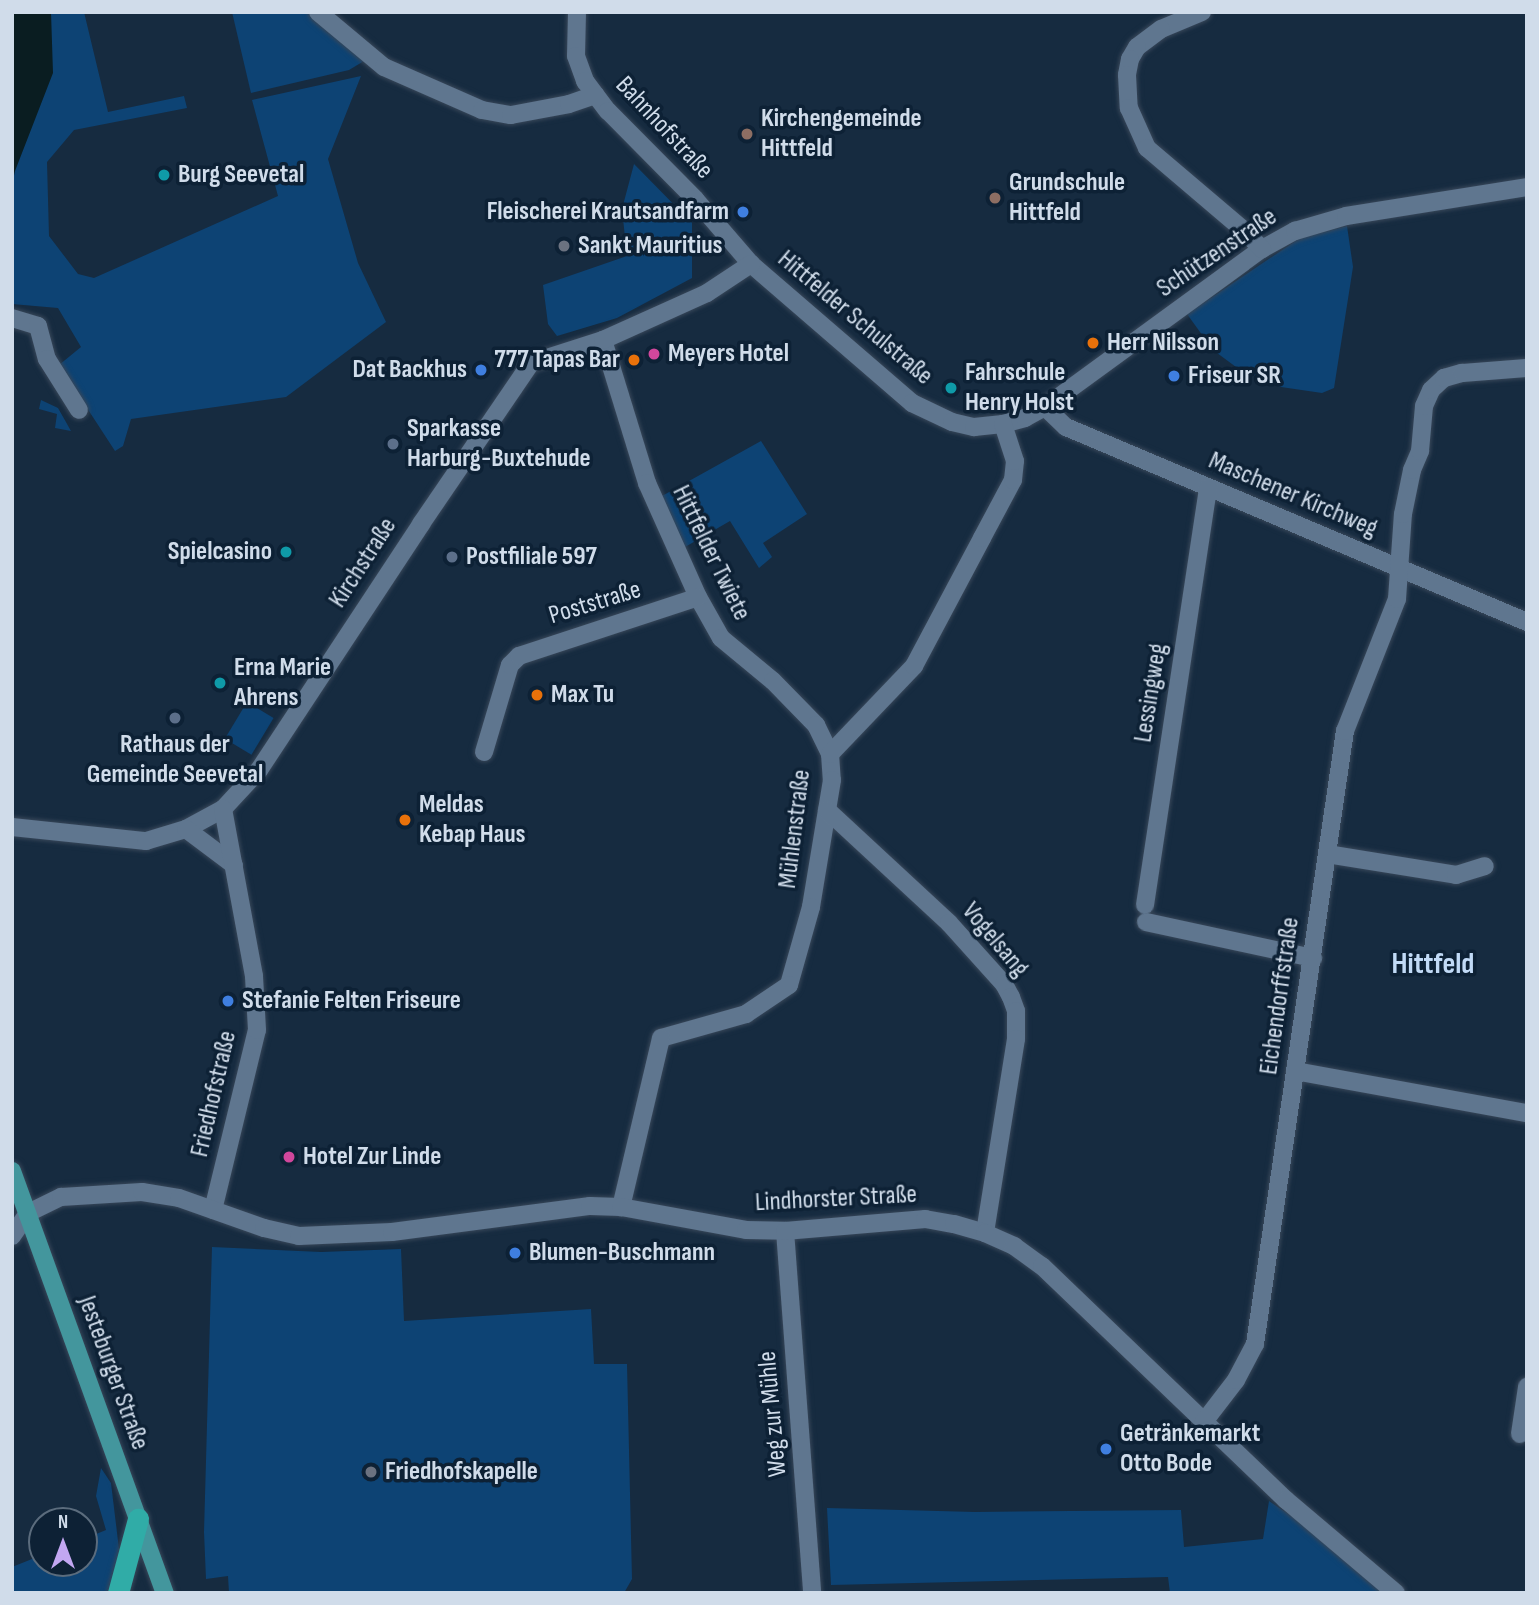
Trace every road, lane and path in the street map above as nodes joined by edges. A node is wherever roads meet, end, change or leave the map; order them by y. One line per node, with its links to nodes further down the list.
1 (318, 12): 4 (street)
2 (577, 12): 4 (street, Bahnhofstraße)
3 (1202, 12): 6 (street)
4 (595, 95): 7 (street, Bahnhofstraße)
5 (1527, 187): 6 (street, Schützenstraße)
6 (1262, 249): 11 (street, Schützenstraße)
7 (751, 264): 9 (street, Kirchstraße); 13 (street, Hittfelder Schulstraße)
8 (12, 318): 12 (street)
9 (603, 340): 16 (street, Hittfelder Twiete); 20 (street, Kirchstraße)
10 (1527, 368): 15 (street, Eichendorffstraße)
11 (1045, 407): 13 (street, Hittfelder Schulstraße); 14 (street, Maschener Kirchweg)
12 (79, 410)
13 (1003, 424): 19 (street, Mühlenstraße)
14 (1208, 488): 15 (street, Maschener Kirchweg); 27 (street, Lessingweg)
15 (1400, 569): 17 (street, Maschener Kirchweg); 24 (street, Eichendorffstraße)
16 (698, 597): 18 (street, Poststraße); 19 (street, Hittfelder Twiete)
17 (1527, 622)
18 (484, 752)
19 (830, 754): 21 (street, Mühlenstraße)
20 (223, 809): 23 (street, Kirchstraße); 25 (street, Friedhofstraße)
21 (827, 810): 31 (street, Mühlenstraße); 35 (street, Vogelsang)
22 (12, 827): 23 (street, Kirchstraße)
23 (186, 830): 25 (street)
24 (1327, 853): 26 (street); 27 (street, Eichendorffstraße)
25 (234, 865): 32 (street, Friedhofstraße)
26 (1485, 866)
27 (1313, 958): 28 (street, Eichendorffstraße)
28 (1295, 1071): 29 (street); 38 (street, Eichendorffstraße)
29 (1527, 1113)
30 (12, 1171): 33 (main road, Jesteburger Straße)
31 (621, 1207): 32 (street, Lindhorster Straße); 34 (street, Lindhorster Straße)
32 (213, 1210): 33 (street, Lindhorster Straße)
33 (29, 1213): 36 (street); 40 (main road, Jesteburger Straße)
34 (785, 1231): 35 (street, Lindhorster Straße); 43 (street, Weg zur Mühle)
35 (985, 1233): 38 (street, Lindhorster Straße)
36 (12, 1236)
37 (1527, 1387): 39 (street)
38 (1203, 1423): 44 (street, Lindhorster Straße)
39 (1520, 1434)
40 (138, 1519): 41 (highway); 42 (main road, Jesteburger Straße)
41 (118, 1593)
42 (165, 1593)
43 (812, 1593)
44 (1396, 1593)

